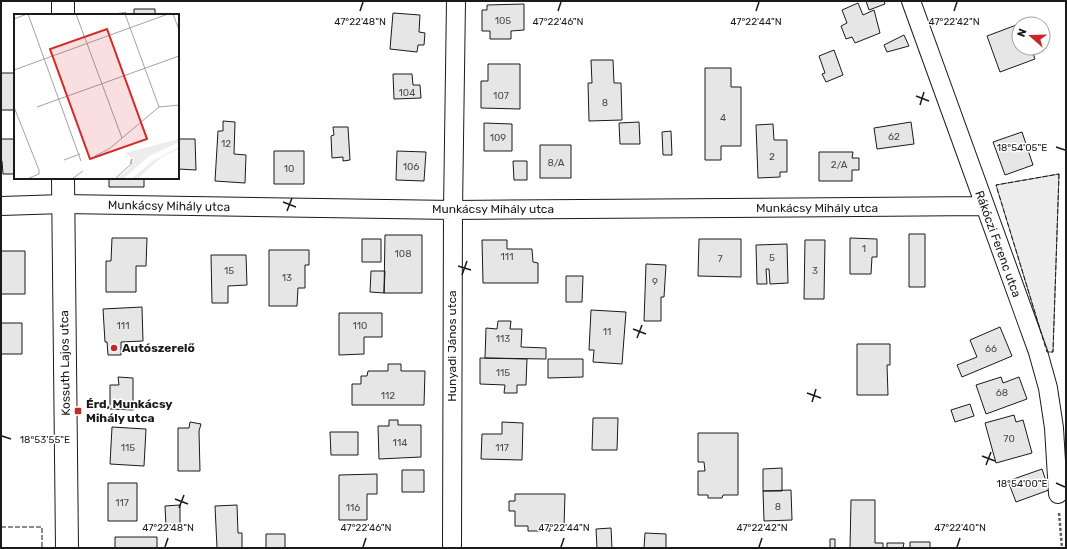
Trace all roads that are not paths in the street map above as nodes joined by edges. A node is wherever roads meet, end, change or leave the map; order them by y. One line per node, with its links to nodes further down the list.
1 (63, 1): 4 (street)
2 (456, 1): 9 (street, Hunyadi János utca)
3 (911, 1): 8 (street, Rákóczi Ferenc utca)
4 (63, 14)
5 (63, 179): 6 (street, Kossuth Lajos utca)
6 (63, 204): 7 (street, Munkácsy Mihály utca); 9 (street, Munkácsy Mihály utca); 11 (street, Kossuth Lajos utca)
7 (1, 206)
8 (984, 206): 9 (street, Munkácsy Mihály utca); 10 (street, Rákóczi Ferenc utca)
9 (453, 210): 12 (street, Hunyadi János utca)
10 (1058, 494)
11 (67, 548)
12 (452, 548)

